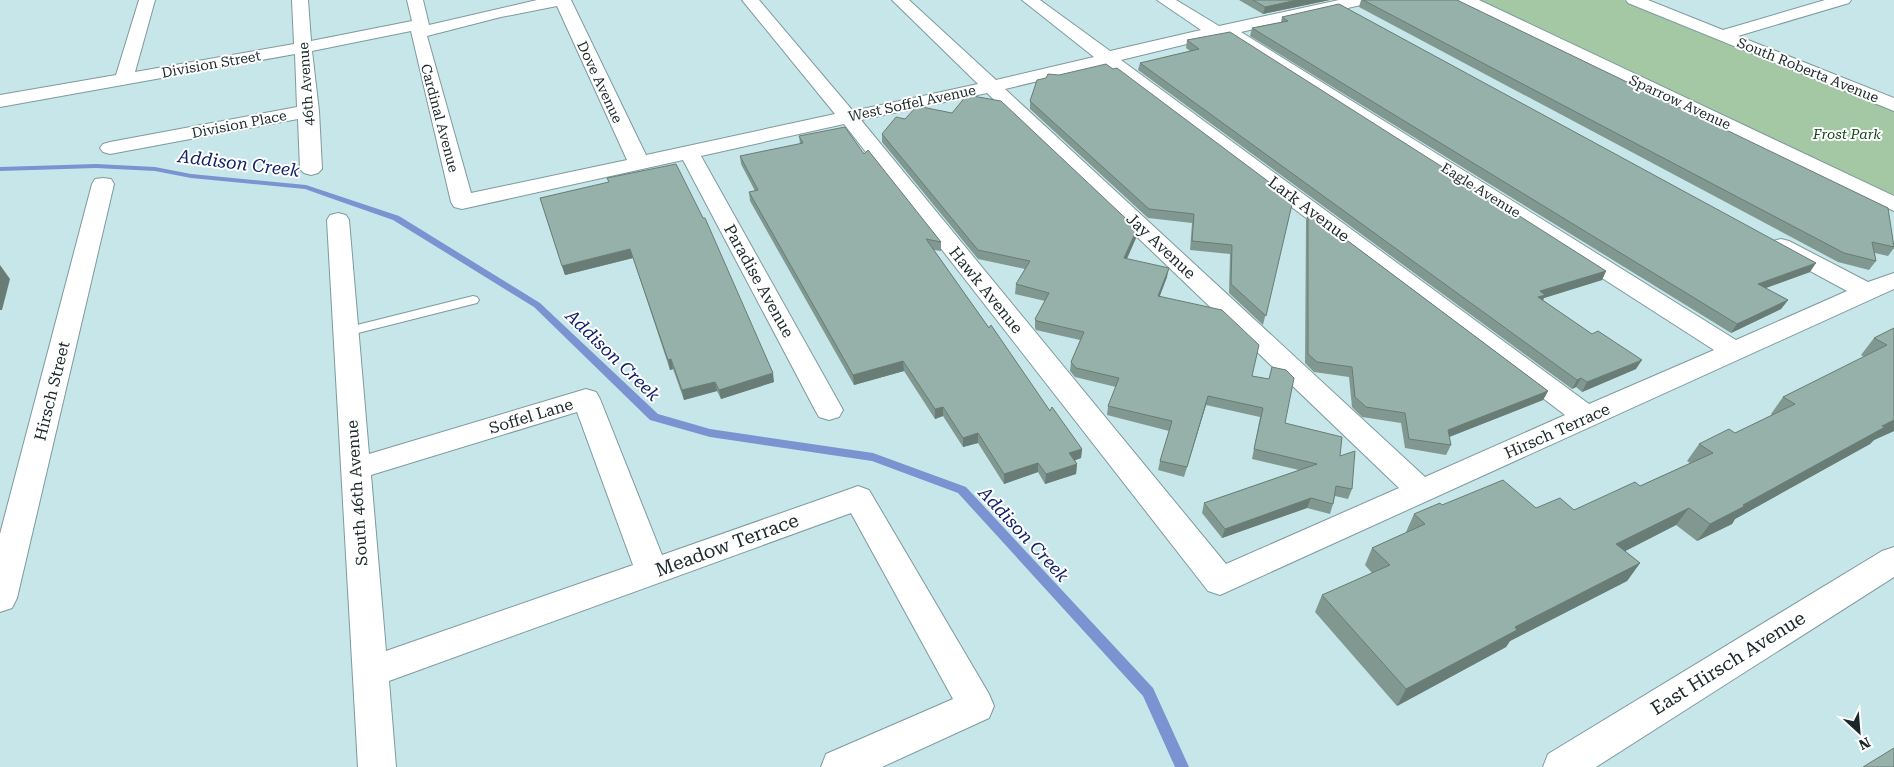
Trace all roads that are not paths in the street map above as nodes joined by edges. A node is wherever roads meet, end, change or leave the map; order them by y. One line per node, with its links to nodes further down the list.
1 (147, 0): 19 (street)
2 (300, 0): 17 (street, 46th Avenue)
3 (415, 0): 14 (street, Cardinal Avenue)
4 (562, 0): 14 (street, Division Street); 27 (street, Dove Avenue)
5 (750, 0): 24 (street, Hawk Avenue)
6 (900, 0): 20 (street, Jay Avenue)
7 (1030, 0): 18 (street, Lark Avenue)
8 (1165, 0): 15 (street, Eagle Avenue)
9 (1466, 0): 31 (street, Sparrow Avenue)
10 (1634, 0): 16 (street, South Roberta Avenue)
11 (1843, 0): 16 (street)
12 (1325, 4): 13 (street); 15 (street, West Soffel Avenue)
13 (1363, 10)
14 (420, 29): 17 (street, Division Street); 30 (street, Cardinal Avenue)
15 (1222, 31): 18 (street, West Soffel Avenue); 38 (street, Eagle Avenue)
16 (1723, 35): 22 (street, South Roberta Avenue)
17 (302, 46): 19 (street, Division Street); 23 (street, 46th Avenue)
18 (1108, 58): 20 (street, West Soffel Avenue); 40 (street, Lark Avenue)
19 (124, 79): 21 (street, Division Street)
20 (991, 86): 24 (street, West Soffel Avenue); 42 (street, Jay Avenue)
21 (0, 101)
22 (1894, 105)
23 (309, 111): 25 (street, Division Place); 28 (street, 46th Avenue)
24 (848, 117): 26 (street, West Soffel Avenue); 46 (street, Hawk Avenue)
25 (110, 148)
26 (689, 152): 27 (street, West Soffel Avenue); 39 (street, Paradise Avenue)
27 (639, 163): 30 (street, West Soffel Avenue)
28 (311, 169)
29 (103, 184): 44 (street, Hirsch Street)
30 (462, 202)
31 (1894, 204)
32 (338, 220): 37 (street, South 46th Avenue)
33 (1763, 236): 35 (street)
34 (1894, 280): 35 (street, Hirsch Terrace)
35 (1867, 292): 38 (street, Hirsch Terrace)
36 (473, 300): 37 (lane)
37 (346, 332): 41 (street, South 46th Avenue)
38 (1735, 351): 40 (street, Hirsch Terrace)
39 (829, 410)
40 (1587, 417): 42 (street, Hirsch Terrace)
41 (356, 469): 45 (street, Soffel Lane); 48 (street, South 46th Avenue)
42 (1421, 491): 46 (street, Hirsch Terrace)
43 (1894, 560): 51 (street, East Hirsch Avenue)
44 (4, 567): 47 (street, Hirsch Street)
45 (652, 572): 48 (street, Meadow Terrace); 50 (street, Meadow Terrace)
46 (1220, 581)
47 (0, 598)
48 (370, 672): 49 (street, South 46th Avenue)
49 (377, 767)
50 (840, 767)
51 (1562, 767)

